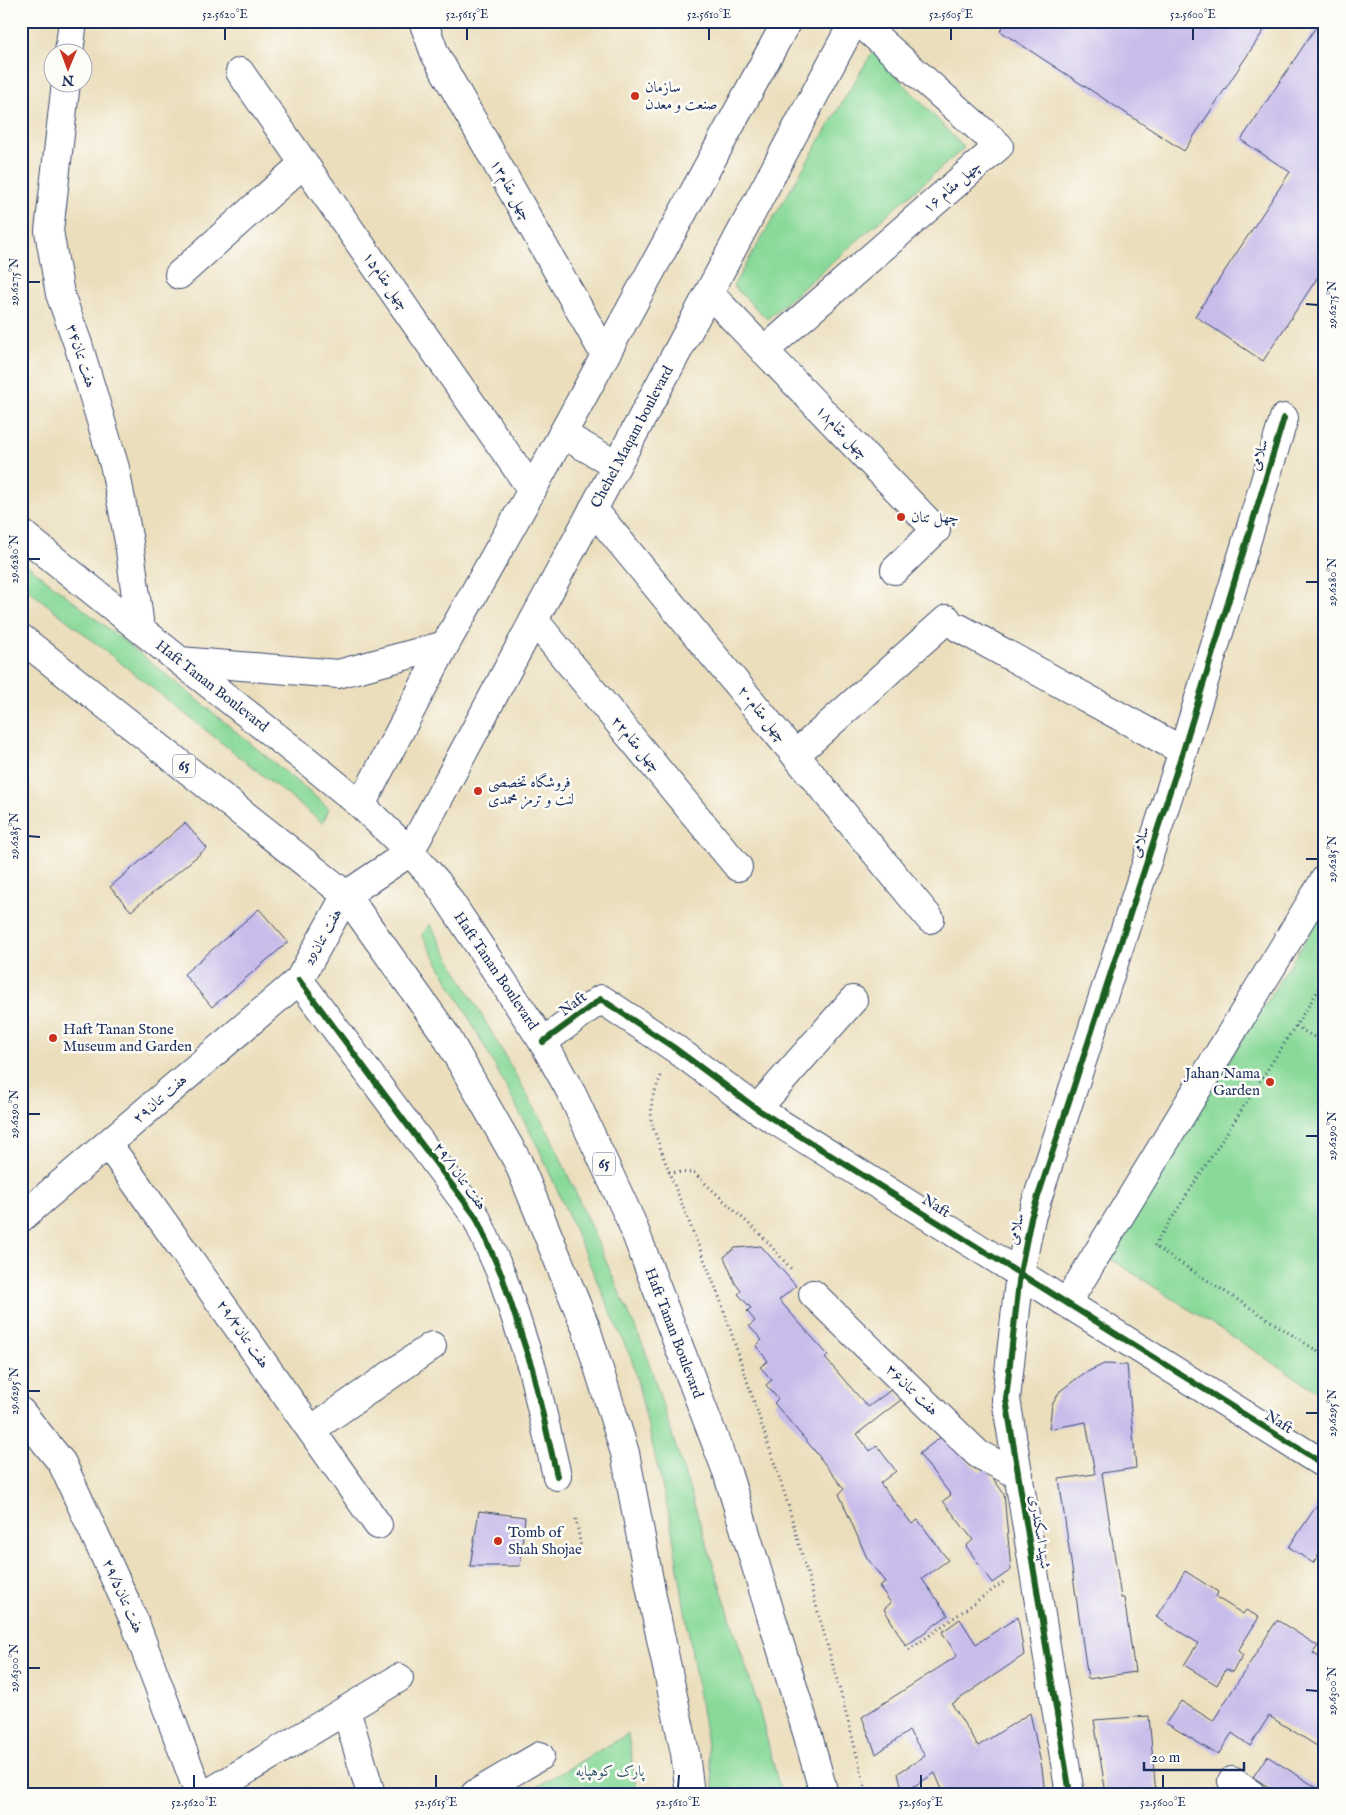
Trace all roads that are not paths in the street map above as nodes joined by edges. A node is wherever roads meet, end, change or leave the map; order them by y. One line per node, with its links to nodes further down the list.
1 (73, 21): 6 (street)
2 (423, 21): 13 (street, چهل مقام۱۳)
3 (787, 21): 13 (street)
4 (854, 21): 11 (street, Chehel Maqam boulevard)
5 (858, 21): 12 (street, چهل مقام ۱۶)
6 (70, 42)
7 (240, 72): 9 (street, چهل مقام۱۵)
8 (65, 92): 22 (street, هفت تنان۳۴)
9 (304, 163): 10 (street); 17 (street, چهل مقام۱۵)
10 (179, 275)
11 (709, 293): 12 (street, ۱۸چهل مقام); 16 (street, Chehel Maqam boulevard)
12 (764, 352): 20 (street, ۱۸چهل مقام)
13 (605, 355): 15 (street)
14 (1284, 418): 26 (street, سلامی)
15 (562, 434): 16 (street); 17 (street)
16 (617, 465): 18 (street, Chehel Maqam boulevard)
17 (532, 490): 24 (street)
18 (593, 509): 21 (street, Chehel Maqam boulevard); 27 (street, چهل مقام۲۰)
19 (21, 533): 22 (street, Haft Tanan Boulevard / 65)
20 (895, 570)
21 (534, 620): 29 (street, Chehel Maqam boulevard); 30 (street, چهل مقام۲۲)
22 (140, 628): 25 (street, Haft Tanan Boulevard / 65)
23 (21, 638): 32 (street, 65)
24 (444, 645): 25 (street); 28 (street)
25 (180, 661): 28 (street, Haft Tanan Boulevard / 65)
26 (1183, 751): 27 (street); 40 (street, سلامی)
27 (795, 755): 33 (street, چهل مقام۲۰)
28 (361, 805): 29 (street, Haft Tanan Boulevard / 65)
29 (410, 852): 32 (street); 36 (street, Haft Tanan Boulevard / 65)
30 (738, 867)
31 (1325, 879): 42 (street)
32 (346, 895): 34 (street, 29هفت تنان); 57 (street, 65)
33 (930, 919)
34 (299, 980): 38 (street, هفت تنان۲۹); 48 (street, ۲۹/۱هفت تنان)
35 (854, 1000): 37 (street)
36 (543, 1042): 37 (street, Naft); 58 (street, Haft Tanan Boulevard / 65)
37 (757, 1109): 40 (street, Naft)
38 (108, 1144): 39 (street, هفت تنان۲۹); 45 (street, ۲۹/۳هفت تنان)
39 (21, 1218)
40 (1020, 1274): 42 (street, Naft); 47 (street, شهید اسکندری)
41 (813, 1294): 47 (street, هفت تنان۳۶)
42 (1067, 1303): 46 (street, Naft)
43 (432, 1346): 45 (street)
44 (21, 1412): 53 (street, ۲۹/۵هفت تنان)
45 (311, 1430): 49 (street, ۲۹/۳هفت تنان)
46 (1325, 1465)
47 (1018, 1475): 59 (street, شهید اسکندری)
48 (557, 1476)
49 (378, 1525)
50 (399, 1678): 51 (street)
51 (346, 1710): 54 (street); 55 (street)
52 (540, 1756): 56 (street)
53 (199, 1794)
54 (207, 1794)
55 (371, 1794)
56 (475, 1794)
57 (690, 1794)
58 (824, 1794)
59 (1070, 1794)

